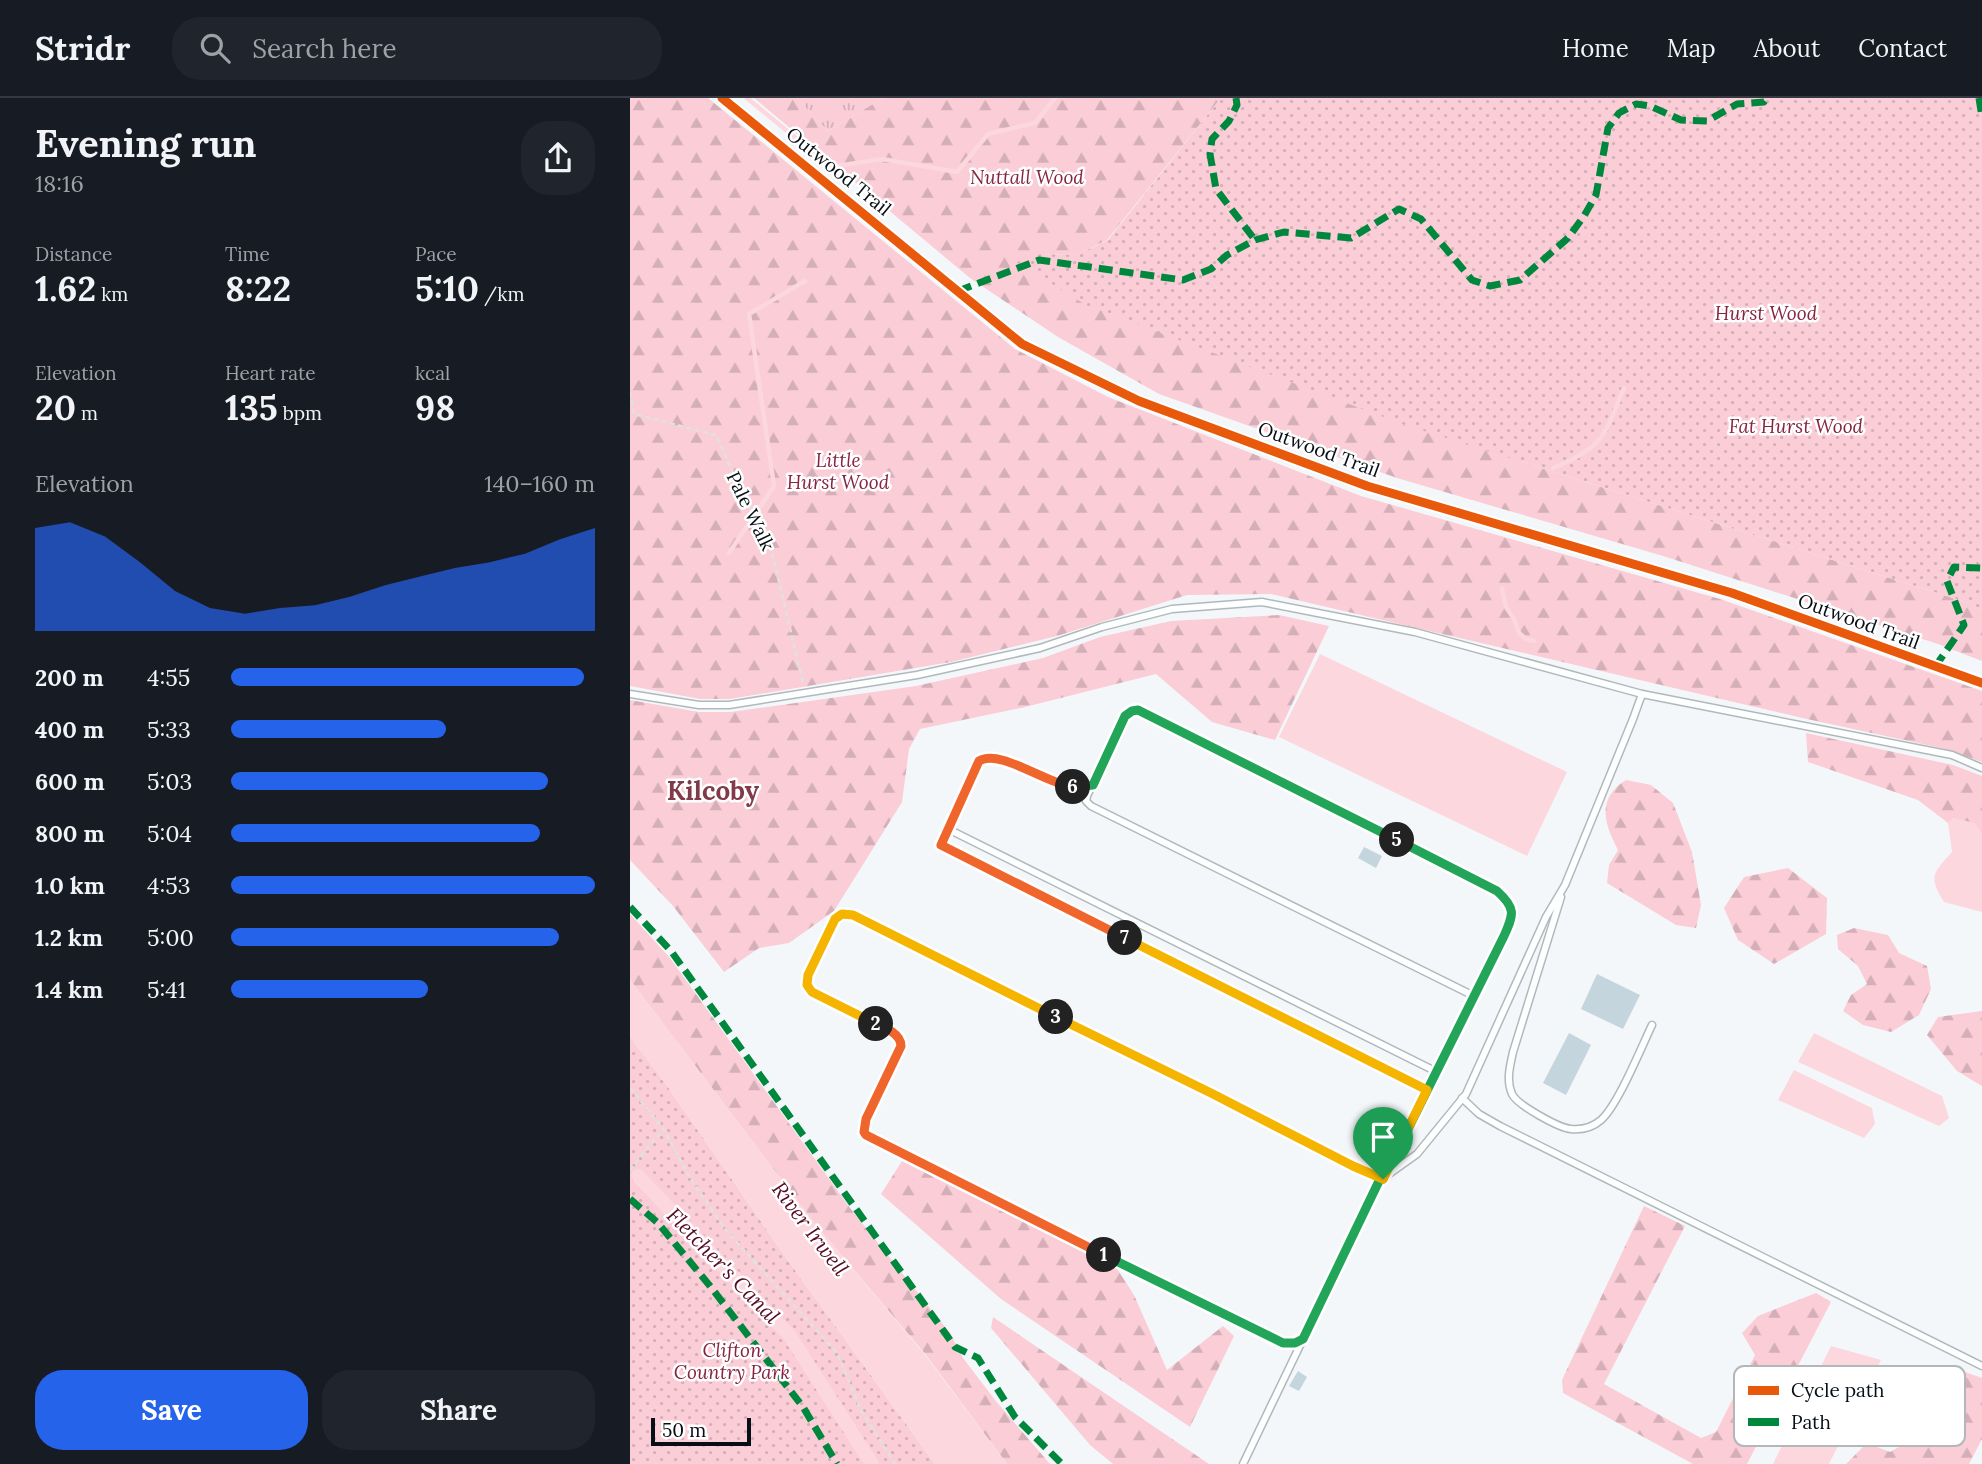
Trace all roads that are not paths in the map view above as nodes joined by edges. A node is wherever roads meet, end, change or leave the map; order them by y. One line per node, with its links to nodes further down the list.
1 (630, 694): 2 (lane)
2 (1642, 694): 3 (lane); 6 (lane)
3 (1982, 768)
4 (1093, 785): 5 (lane); 7 (lane); 7 (lane)
5 (948, 829): 9 (lane); 10 (lane)
6 (1565, 885): 8 (lane); 11 (lane)
7 (1474, 996): 9 (lane)
8 (1652, 1025)
9 (1437, 1072): 10 (lane)
10 (1427, 1090): 12 (lane)
11 (1462, 1098): 12 (lane); 14 (lane)
12 (1383, 1179): 13 (lane); 13 (lane)
13 (1303, 1339): 15 (lane)
14 (1982, 1366)
15 (1243, 1464)

